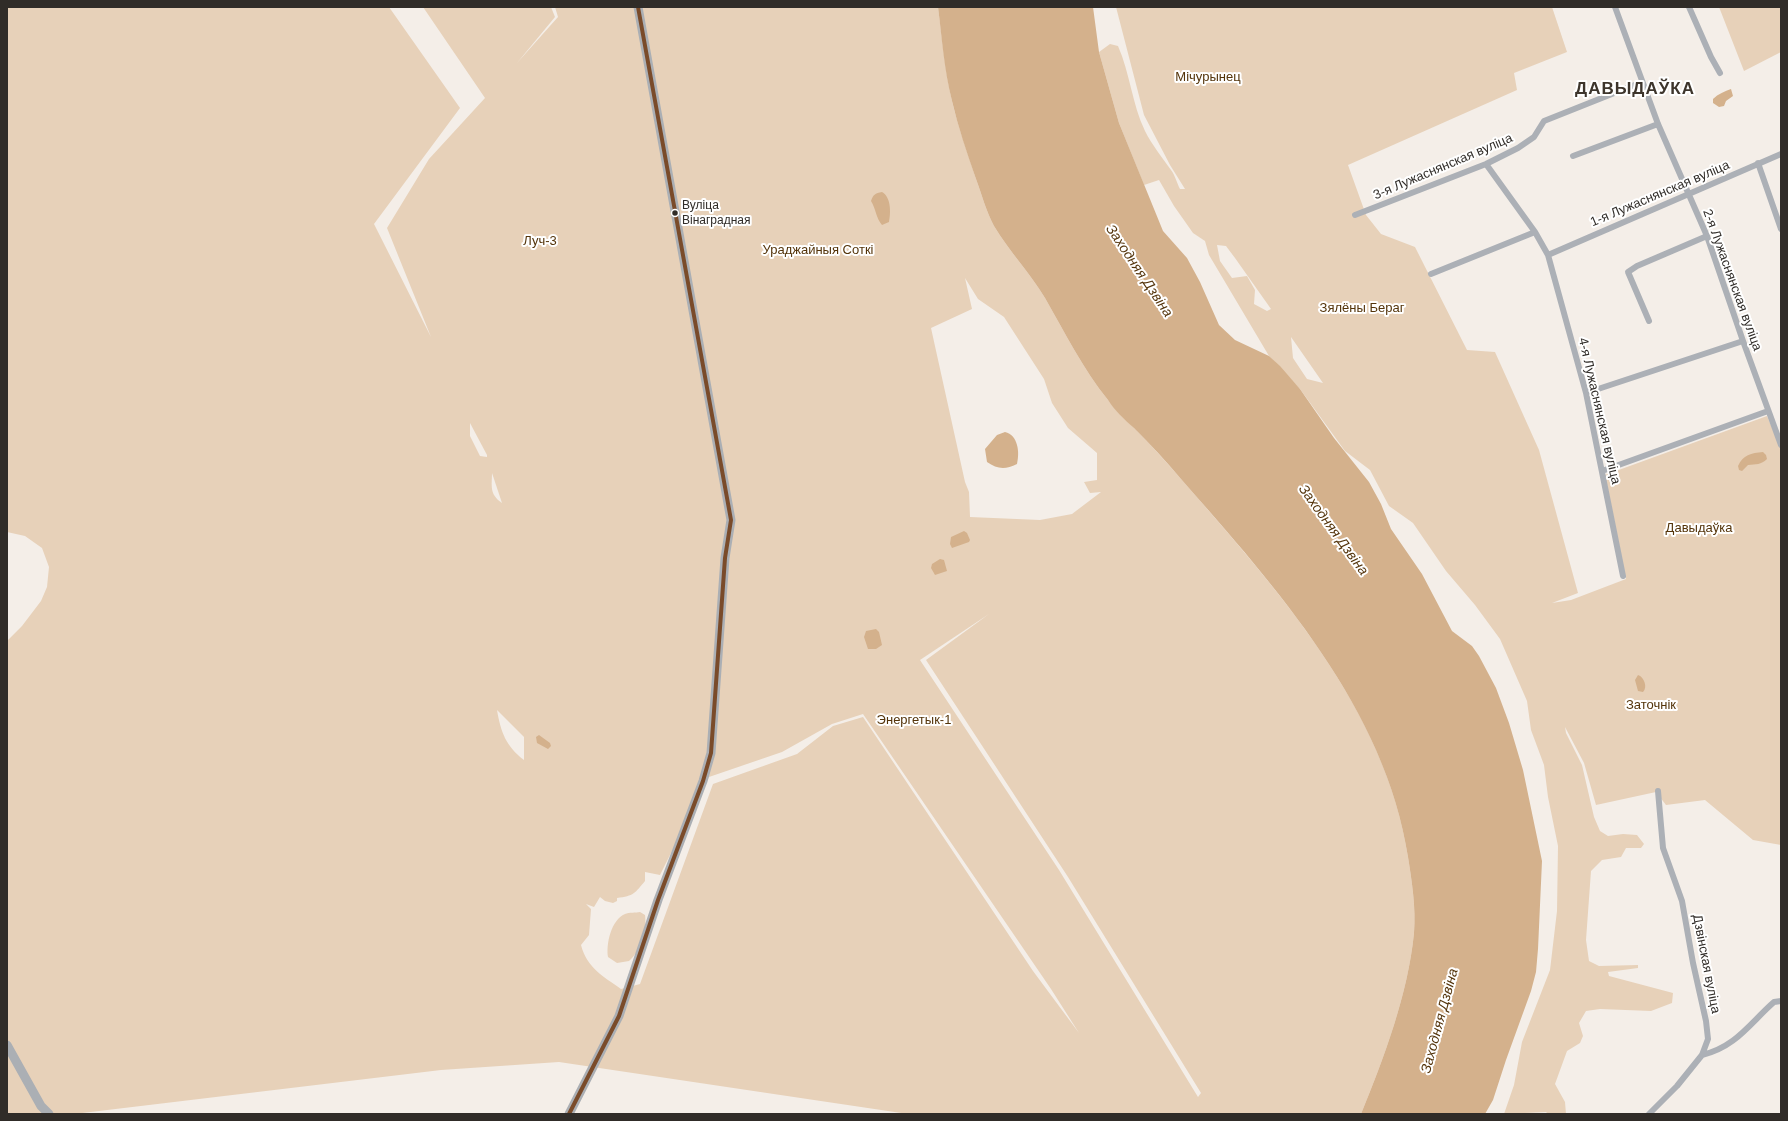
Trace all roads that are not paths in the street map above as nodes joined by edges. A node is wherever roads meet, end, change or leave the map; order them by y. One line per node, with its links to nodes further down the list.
1 (638, 7): 30 (street)
2 (1615, 7): 5 (street, 2-я Лужаснянская вуліца)
3 (1689, 7): 4 (street)
4 (1720, 73)
5 (1642, 82): 6 (street, 2-я Лужаснянская вуліца); 10 (street, 3-я Лужаснянская вуліца)
6 (1658, 124): 8 (street); 11 (street, 2-я Лужаснянская вуліца)
7 (1781, 154): 9 (street, 1-я Лужаснянская вуліца)
8 (1572, 156)
9 (1758, 163): 11 (street, 1-я Лужаснянская вуліца); 13 (street)
10 (1486, 164): 12 (street, 3-я Лужаснянская вуліца); 14 (street, 4-я Лужаснянская вуліца)
11 (1689, 193): 15 (street, 2-я Лужаснянская вуліца); 16 (street, 1-я Лужаснянская вуліца)
12 (1355, 215)
13 (1781, 229)
14 (1535, 232): 16 (street, 4-я Лужаснянская вуліца); 17 (street)
15 (1706, 236): 18 (street); 19 (street, 2-я Лужаснянская вуліца)
16 (1548, 254): 20 (street, 4-я Лужаснянская вуліца)
17 (1431, 274)
18 (1649, 321)
19 (1743, 342): 20 (street); 21 (street, 2-я Лужаснянская вуліца)
20 (1586, 393): 23 (street, 4-я Лужаснянская вуліца)
21 (1768, 412): 22 (street, 2-я Лужаснянская вуліца); 23 (street)
22 (1781, 445)
23 (1602, 471): 24 (street, 4-я Лужаснянская вуліца)
24 (1623, 576)
25 (1658, 791): 28 (street, Дзвінская вуліца)
26 (1781, 1001): 28 (street)
27 (7, 1045): 29 (street)
28 (1702, 1055): 31 (street, Дзвінская вуліца)
29 (49, 1114)
30 (568, 1114)
31 (1649, 1114)

